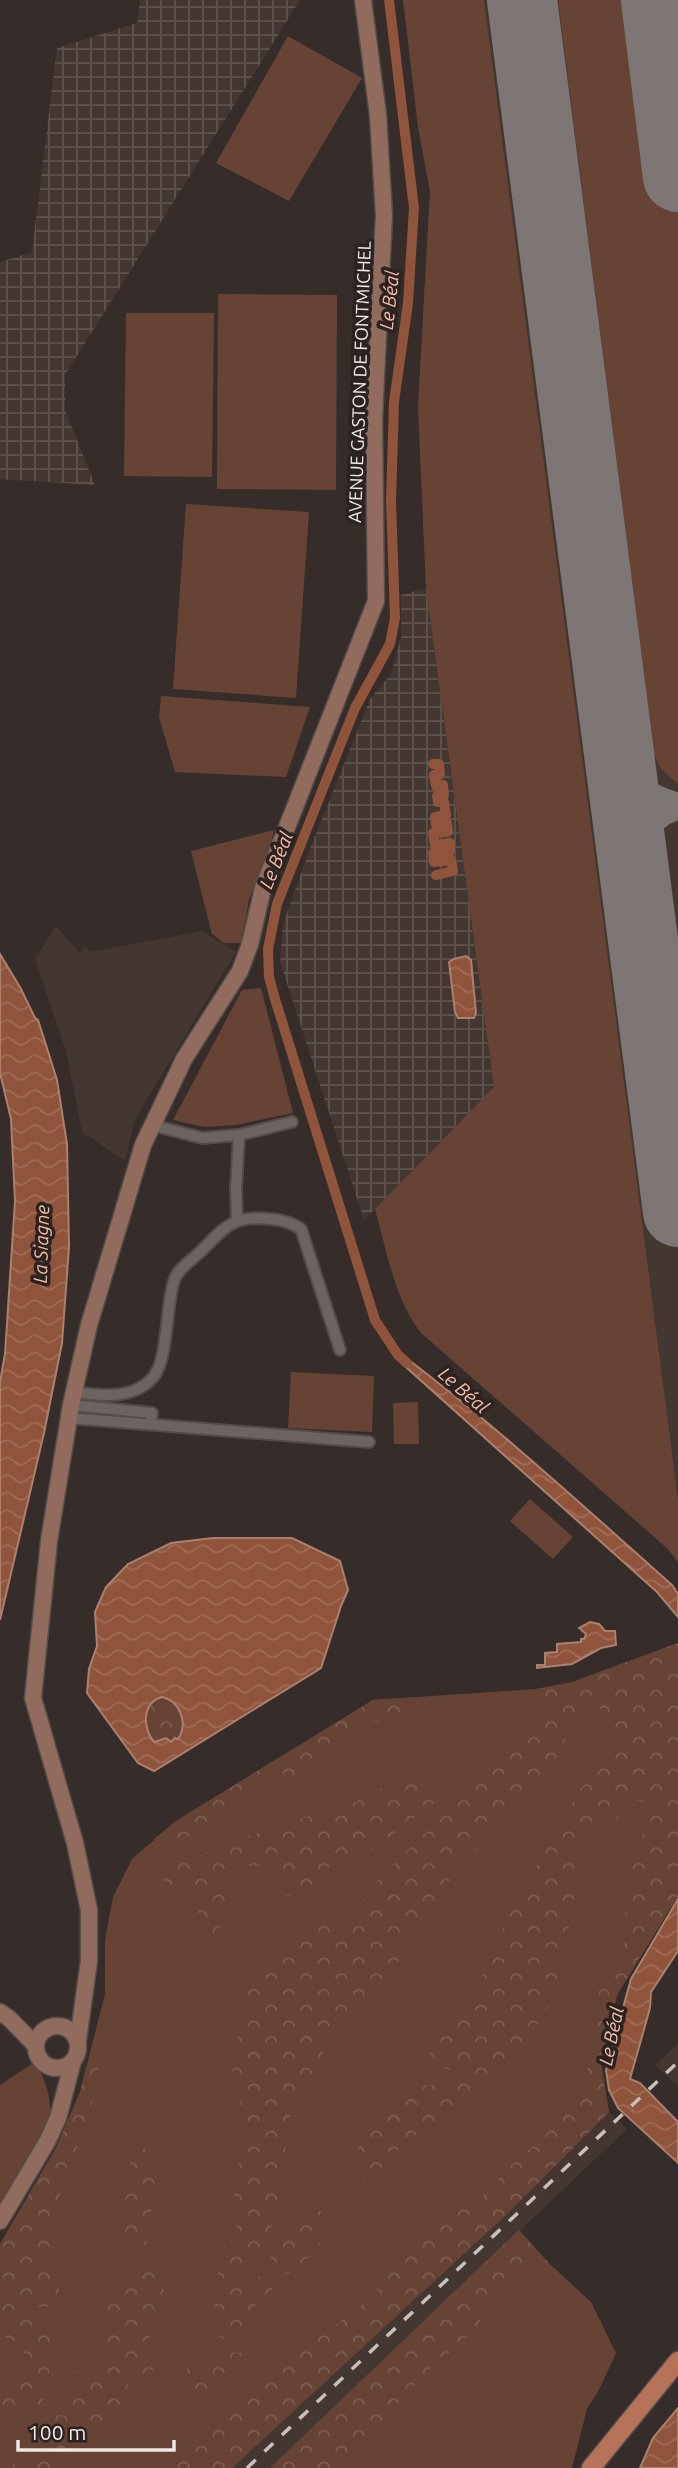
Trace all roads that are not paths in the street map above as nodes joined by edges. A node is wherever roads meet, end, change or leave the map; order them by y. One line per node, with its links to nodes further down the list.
1 (363, 0): 3 (main road, AVENUE GASTON DE FONTMICHEL)
2 (292, 1122): 4 (street)
3 (152, 1125): 4 (street); 7 (main road, AVENUE GASTON DE FONTMICHEL)
4 (239, 1135): 5 (street)
5 (237, 1220): 6 (street); 7 (street)
6 (340, 1350)
7 (71, 1405): 8 (street); 9 (main road, AVENUE GASTON DE FONTMICHEL)
8 (369, 1442)
9 (83, 2008): 11 (main road); 12 (main road, AVENUE GASTON DE FONTMICHEL)
10 (5, 2016): 11 (main road); 13 (main road)
11 (55, 2025): 12 (main road); 13 (main road)
12 (78, 2039): 14 (main road)
13 (36, 2046): 15 (main road)
14 (73, 2062): 15 (main road); 16 (main road)
15 (46, 2065): 16 (main road)
16 (62, 2107): 17 (main road)
17 (0, 2221)
18 (678, 2361): 19 (main road)
19 (592, 2468)

